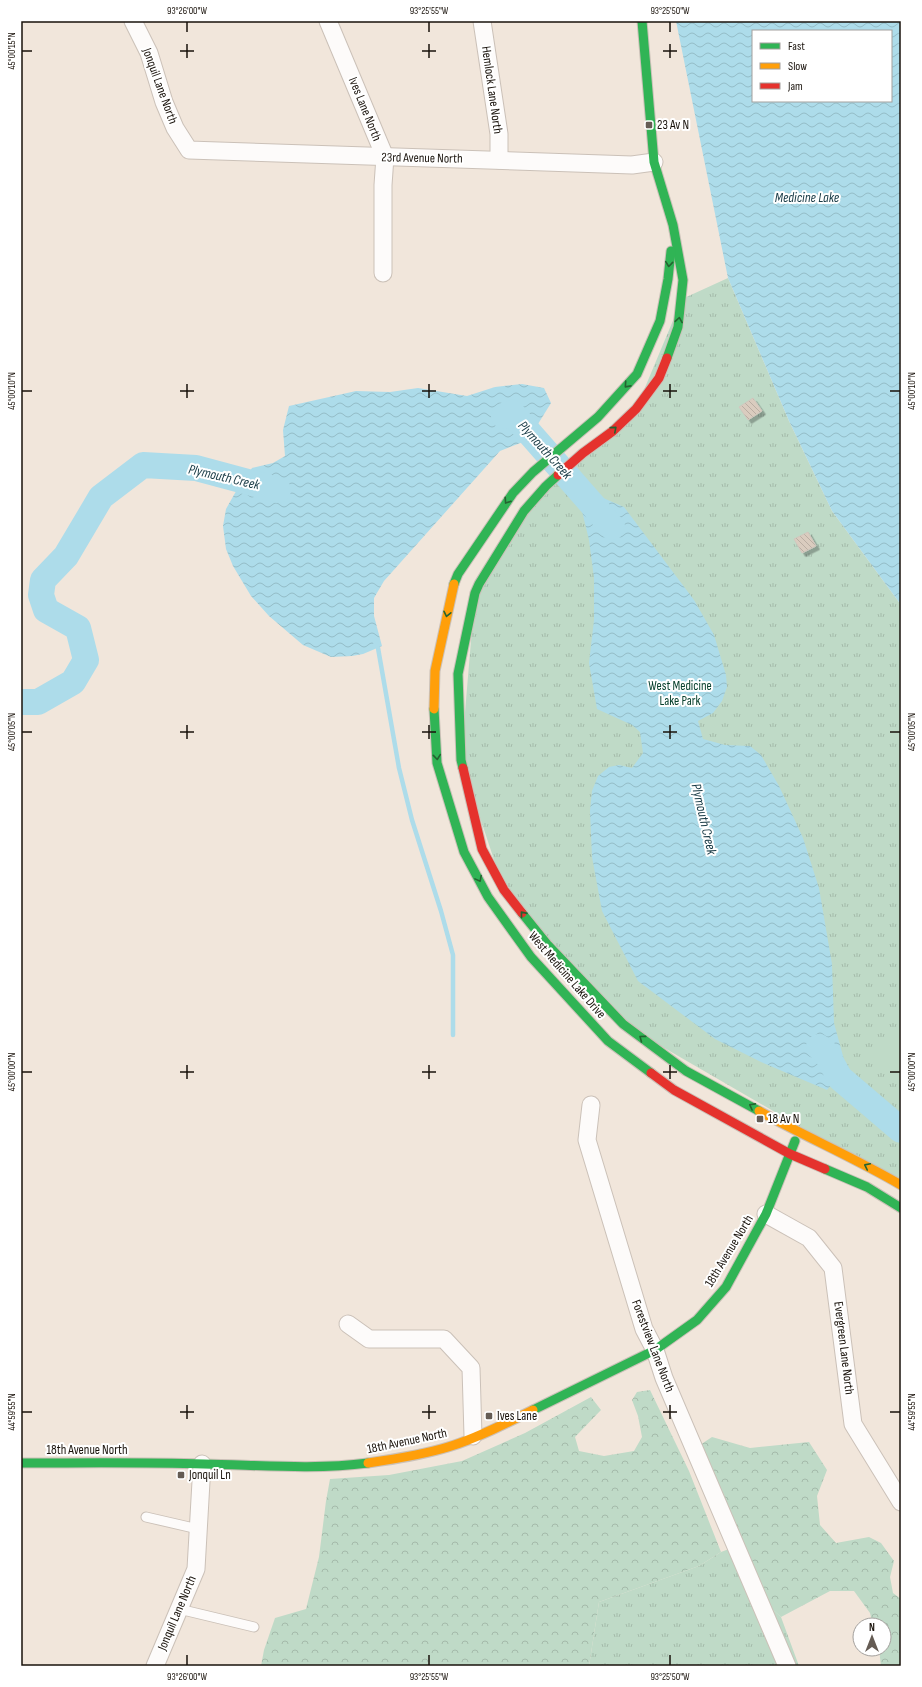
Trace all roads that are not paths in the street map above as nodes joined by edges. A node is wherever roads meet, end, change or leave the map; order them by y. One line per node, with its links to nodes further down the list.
1 (133, 21): 5 (street, Jonquil Lane North)
2 (328, 21): 6 (street, Ives Lane North)
3 (482, 21): 7 (street, Hemlock Lane North)
4 (642, 21): 8 (street, West Medicine Lake Drive)
5 (189, 150): 6 (street, 23rd Avenue North)
6 (385, 157): 7 (street, 23rd Avenue North); 10 (street, Ives Lane North)
7 (499, 160): 8 (street, 23rd Avenue North)
8 (654, 162): 9 (street, West Medicine Lake Drive)
9 (673, 225): 12 (street, West Medicine Lake Drive, one-way to 9); 13 (street, West Medicine Lake Drive, one-way to 13)
10 (383, 273)
11 (592, 1105): 18 (street, Forestview Lane North)
12 (799, 1133): 13 (street, 18th Avenue North); 14 (street, West Medicine Lake Drive, one-way to 12)
13 (790, 1154): 15 (street, West Medicine Lake Drive); 16 (street, 18th Avenue North)
14 (901, 1185)
15 (901, 1208)
16 (766, 1214): 18 (street, 18th Avenue North); 22 (street, Evergreen Lane North)
17 (348, 1324): 19 (street)
18 (655, 1350): 19 (street, 18th Avenue North); 28 (street, Forestview Lane North)
19 (473, 1436): 21 (street, 18th Avenue North)
20 (21, 1463): 21 (street, 18th Avenue North)
21 (202, 1464): 24 (street, Jonquil Lane North)
22 (901, 1502)
23 (146, 1517): 24 (lane)
24 (198, 1529): 25 (street, Jonquil Lane North)
25 (179, 1610): 26 (lane); 27 (street, Jonquil Lane North)
26 (254, 1627)
27 (155, 1666)
28 (788, 1666)

